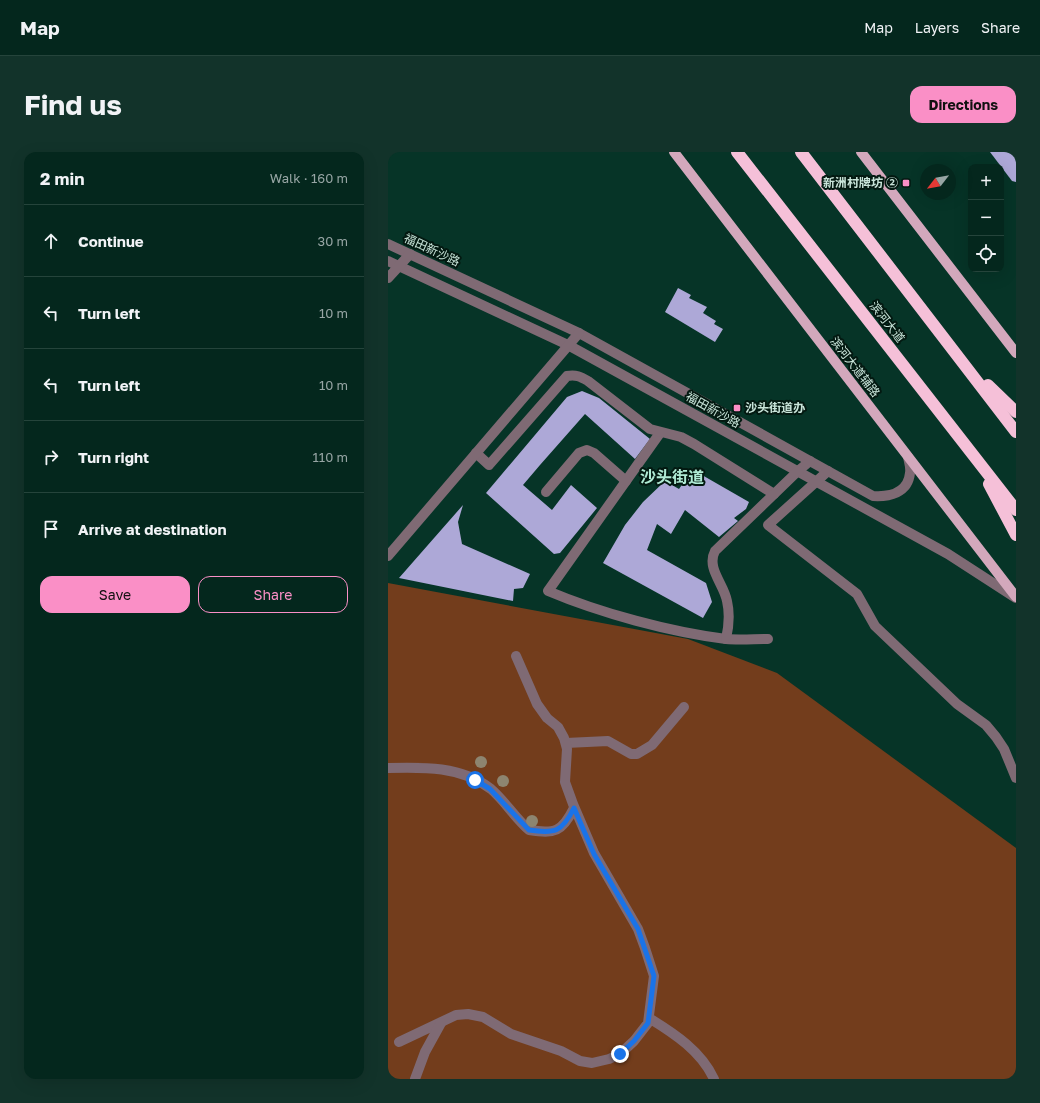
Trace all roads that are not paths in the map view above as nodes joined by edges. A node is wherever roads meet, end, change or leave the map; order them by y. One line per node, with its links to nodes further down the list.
1 (674, 152): 19 (main road, 滨河大道辅路)
2 (737, 152): 18 (highway, 滨河大道)
3 (801, 152): 13 (highway)
4 (861, 152): 12 (main road)
5 (388, 244): 6 (street, 福田新沙路)
6 (410, 254): 8 (street); 10 (street, 福田新沙路)
7 (388, 261): 8 (street, 福田新沙路)
8 (399, 266): 9 (street); 11 (street, 福田新沙路)
9 (388, 278)
10 (578, 333): 11 (street); 20 (street, 福田新沙路)
11 (568, 345): 17 (street); 21 (street, 福田新沙路)
12 (1016, 353)
13 (961, 360): 14 (highway); 15 (highway)
14 (1016, 412)
15 (1016, 432)
16 (660, 433): 17 (street); 23 (street); 26 (street)
17 (476, 454): 29 (street)
18 (972, 454): 27 (highway, 滨河大道); 28 (highway)
19 (908, 456): 22 (street, 福田新沙路); 30 (main road, 滨河大道辅路)
20 (810, 461): 21 (street); 22 (street, 福田新沙路)
21 (798, 471): 24 (street, 福田新沙路); 26 (street)
22 (828, 471): 24 (street)
23 (626, 481): 25 (street); 31 (street)
24 (816, 482): 30 (street, 福田新沙路); 37 (street)
25 (546, 492)
26 (774, 494): 31 (street)
27 (1016, 510)
28 (1016, 535)
29 (388, 556)
30 (1016, 598)
31 (726, 639): 32 (street)
32 (768, 639)
33 (516, 656): 35 (street)
34 (684, 707): 35 (street)
35 (566, 743): 38 (street)
36 (388, 768): 38 (street)
37 (1016, 778)
38 (574, 808): 39 (street)
39 (649, 1018): 40 (street); 43 (street)
40 (442, 1023): 41 (street); 42 (street)
41 (399, 1042)
42 (415, 1079)
43 (714, 1079)

